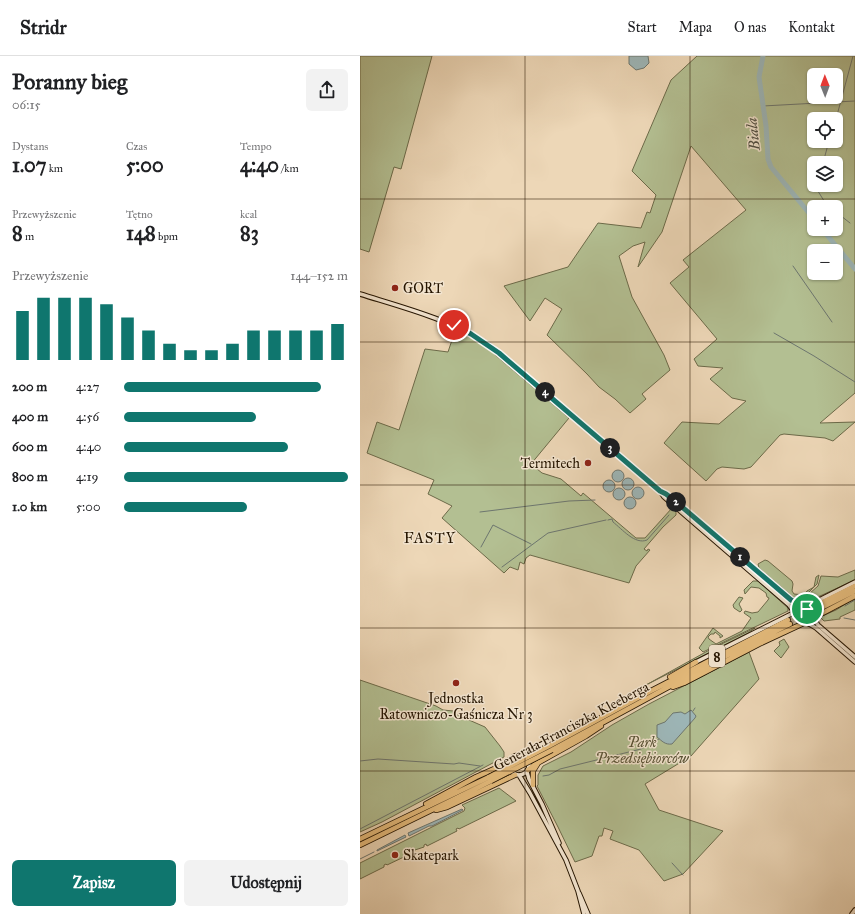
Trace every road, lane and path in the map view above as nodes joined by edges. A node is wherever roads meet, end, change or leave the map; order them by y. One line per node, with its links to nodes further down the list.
1 (360, 294): 2 (street)
2 (660, 491): 3 (street); 4 (street)
3 (685, 510): 4 (street); 9 (street)
4 (682, 513): 10 (street)
5 (855, 582): 9 (street)
6 (855, 586): 7 (highway)
7 (855, 592)
8 (855, 596): 11 (highway)
9 (803, 607): 10 (street); 11 (street)
10 (794, 612): 12 (street); 14 (street)
11 (813, 618): 12 (street); 13 (street)
12 (804, 622): 15 (street); 17 (highway)
13 (855, 657)
14 (696, 662): 16 (highway)
15 (855, 662)
16 (647, 692): 17 (highway, Generała Franciszka Kleeberga / 8); 18 (highway, Generała Franciszka Kleeberga / 8)
17 (658, 692): 18 (highway, Generała Franciszka Kleeberga / 8)
18 (618, 711): 19 (highway); 22 (highway); 25 (highway, Generała Franciszka Kleeberga / 8, bridge)
19 (570, 729): 20 (street)
20 (522, 755): 21 (street); 23 (street)
21 (511, 759): 24 (street); 28 (highway)
22 (539, 762): 23 (highway); 26 (highway)
23 (527, 771): 24 (street); 26 (street)
24 (517, 775): 27 (highway); 31 (street)
25 (490, 779): 27 (highway, Generała Franciszka Kleeberga / 8); 28 (highway, Generała Franciszka Kleeberga / 8)
26 (533, 785): 31 (street)
27 (425, 814): 30 (highway, Generała Franciszka Kleeberga / 8)
28 (405, 818): 29 (highway, Generała Franciszka Kleeberga / 8)
29 (360, 838)
30 (360, 846)
31 (560, 848): 32 (street)
32 (578, 891): 34 (street); 35 (street)
33 (855, 910): 36 (street)
34 (584, 914)
35 (588, 914)
36 (852, 914)

